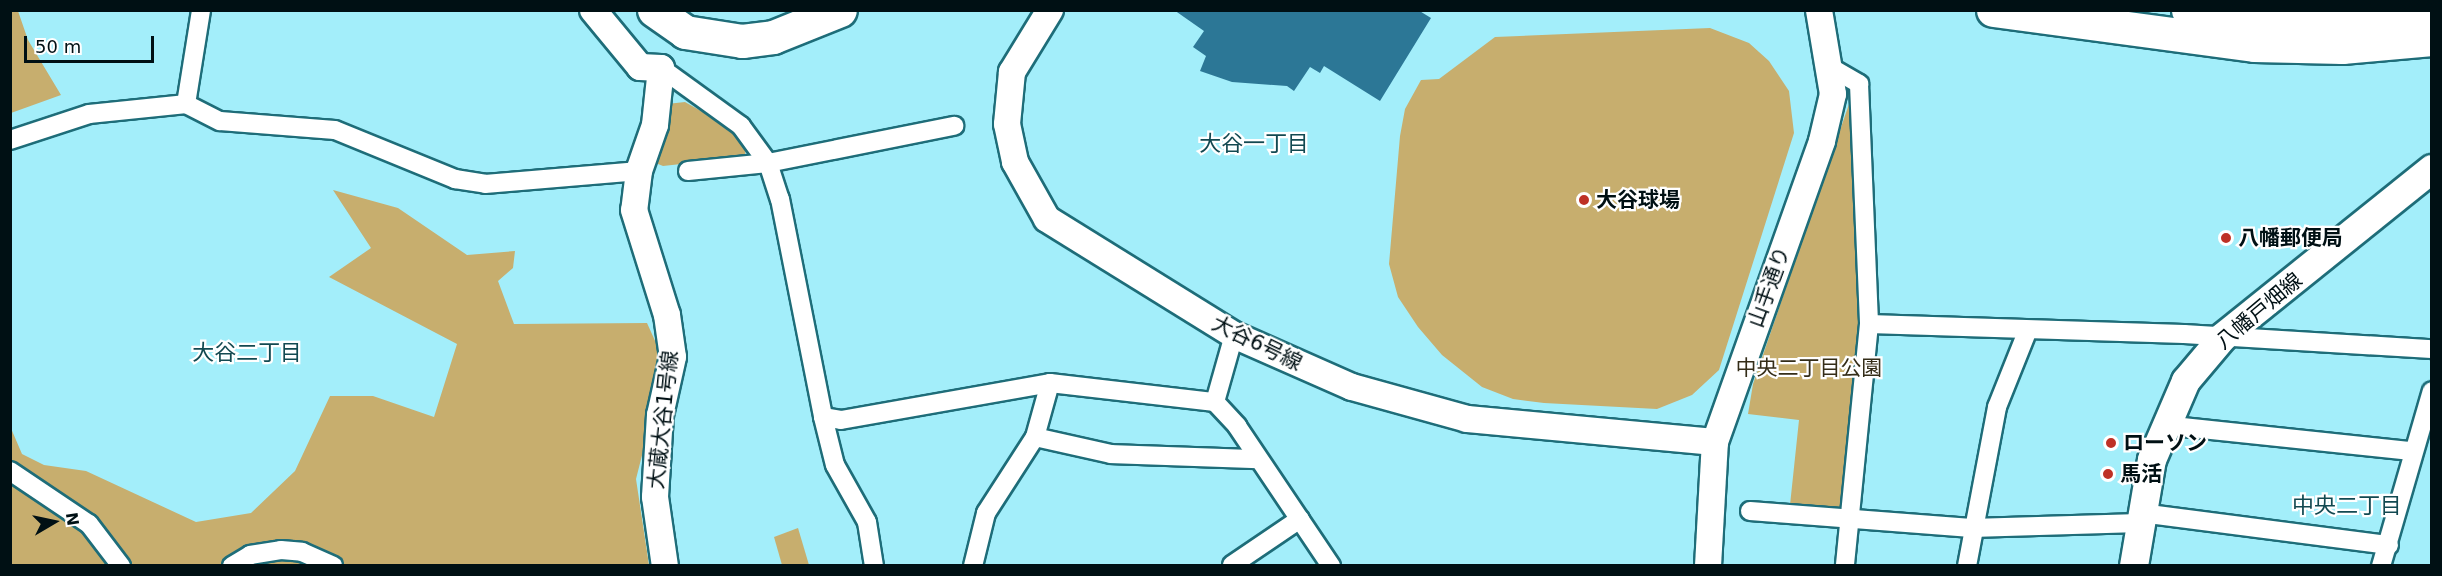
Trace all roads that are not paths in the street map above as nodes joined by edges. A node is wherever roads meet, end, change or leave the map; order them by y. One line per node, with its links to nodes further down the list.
1 (201, 10): 15 (street)
2 (593, 10): 14 (street)
3 (654, 10): 6 (highway)
4 (681, 10): 5 (highway)
5 (782, 10)
6 (840, 10)
7 (1050, 10): 24 (street, 大谷6号線)
8 (1819, 10): 13 (street, 山手通り)
9 (1994, 10): 12 (highway)
10 (2188, 10): 11 (highway)
11 (2432, 13)
12 (2432, 39)
13 (1830, 67): 22 (street); 33 (street, 山手通り)
14 (661, 68): 18 (street); 20 (street, 大蔵大谷1号線)
15 (186, 104): 17 (street); 20 (street)
16 (954, 126): 18 (street)
17 (10, 140)
18 (768, 163): 21 (street); 30 (street)
19 (2432, 168): 25 (main road, 八幡戸畑線)
20 (639, 171): 47 (street, 大蔵大谷1号線)
21 (688, 171)
22 (1869, 324): 23 (street); 40 (street)
23 (2027, 332): 25 (street); 41 (street)
24 (1234, 335): 29 (street); 33 (street, 大谷6号線)
25 (2223, 337): 26 (street); 31 (main road, 八幡戸畑線)
26 (2432, 349)
27 (1050, 383): 29 (street); 30 (street); 32 (street)
28 (2432, 391): 34 (street)
29 (1215, 402): 35 (street)
30 (823, 417): 48 (street)
31 (2163, 425): 34 (street); 38 (main road, 八幡戸畑線)
32 (1035, 437): 35 (street); 49 (street)
33 (1715, 442): 51 (street, 山手通り)
34 (2410, 451): 42 (street)
35 (1257, 459): 39 (street)
36 (10, 471): 44 (street)
37 (1750, 511): 40 (street)
38 (2140, 518): 41 (street); 42 (street); 54 (main road, 八幡戸畑線)
39 (1300, 519): 43 (street); 50 (street)
40 (1850, 519): 41 (street); 52 (street)
41 (1971, 528): 53 (street)
42 (2389, 545): 55 (street)
43 (1232, 565)
44 (121, 566)
45 (232, 566): 46 (street)
46 (333, 566)
47 (665, 566)
48 (874, 566)
49 (973, 566)
50 (1331, 566)
51 (1708, 566)
52 (1845, 566)
53 (1967, 566)
54 (2134, 566)
55 (2380, 566)

